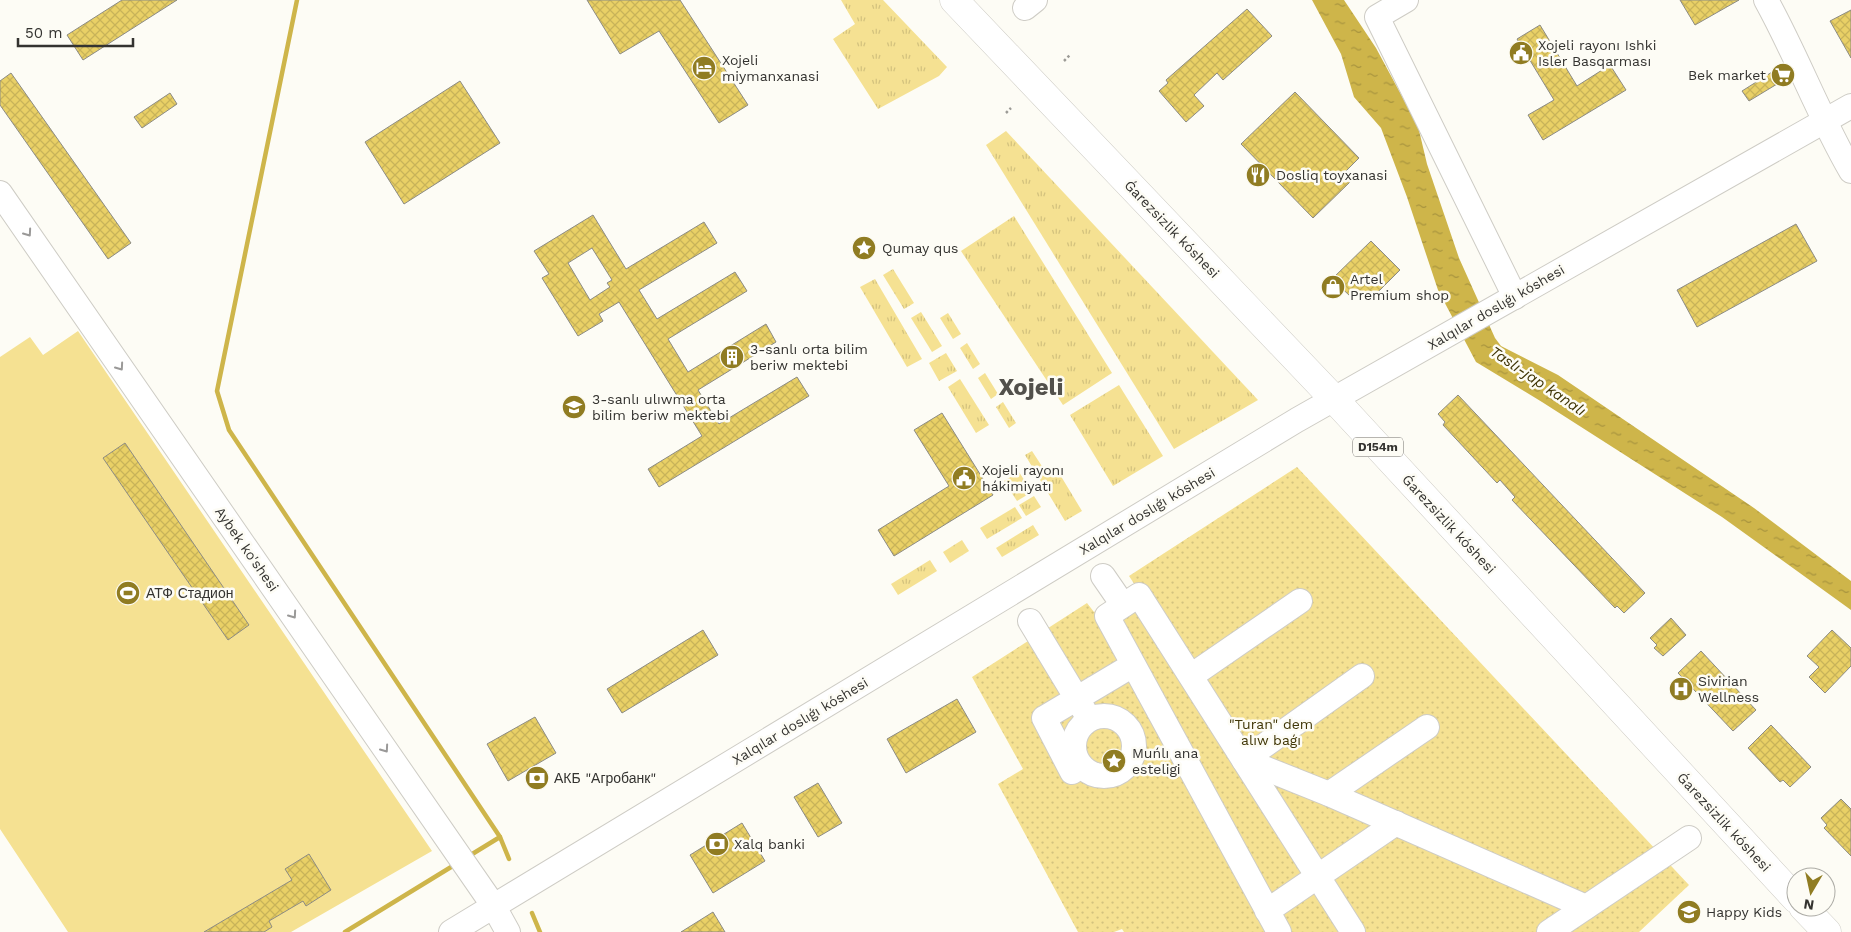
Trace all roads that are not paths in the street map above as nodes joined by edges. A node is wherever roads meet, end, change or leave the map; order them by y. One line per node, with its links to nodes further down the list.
1 (954, 0): 9 (main road, Ǵarezsizlik kóshesi / D154m)
2 (1406, 0): 8 (street)
3 (1766, 0): 5 (street)
4 (1851, 106): 5 (street, Xalqılar doslıǵı kóshesi)
5 (1825, 120): 6 (street); 8 (street, Xalqılar doslıǵı kóshesi)
6 (1851, 171)
7 (0, 193): 26 (street, Aybek ko'shesi, one-way to 26)
8 (1515, 296): 9 (street, Xalqılar doslıǵı kóshesi)
9 (1334, 399): 25 (main road, Ǵarezsizlik kóshesi / D154m); 26 (street, Xalqılar doslıǵı kóshesi)
10 (1103, 576): 12 (street)
11 (1300, 601): 15 (street)
12 (1123, 605): 14 (street); 15 (street)
13 (1030, 622): 17 (street)
14 (1133, 665): 20 (street); 28 (street)
15 (1191, 676): 19 (street)
16 (1362, 676): 19 (street)
17 (1090, 720): 20 (street); 20 (street)
18 (1427, 727): 21 (street)
19 (1244, 760): 21 (street); 24 (street)
20 (1075, 769)
21 (1329, 794): 22 (street)
22 (1396, 824): 24 (street); 27 (street)
23 (1689, 838): 27 (street)
24 (1318, 877): 28 (street); 33 (street)
25 (1786, 888)
26 (493, 905): 30 (street, Xalqılar doslıǵı kóshesi); 31 (street, Aybek ko'shesi)
27 (1586, 907): 34 (street)
28 (1267, 911): 32 (street)
29 (1813, 917): 35 (main road)
30 (451, 932)
31 (508, 932)
32 (1279, 932)
33 (1353, 932)
34 (1549, 932)
35 (1827, 932)

